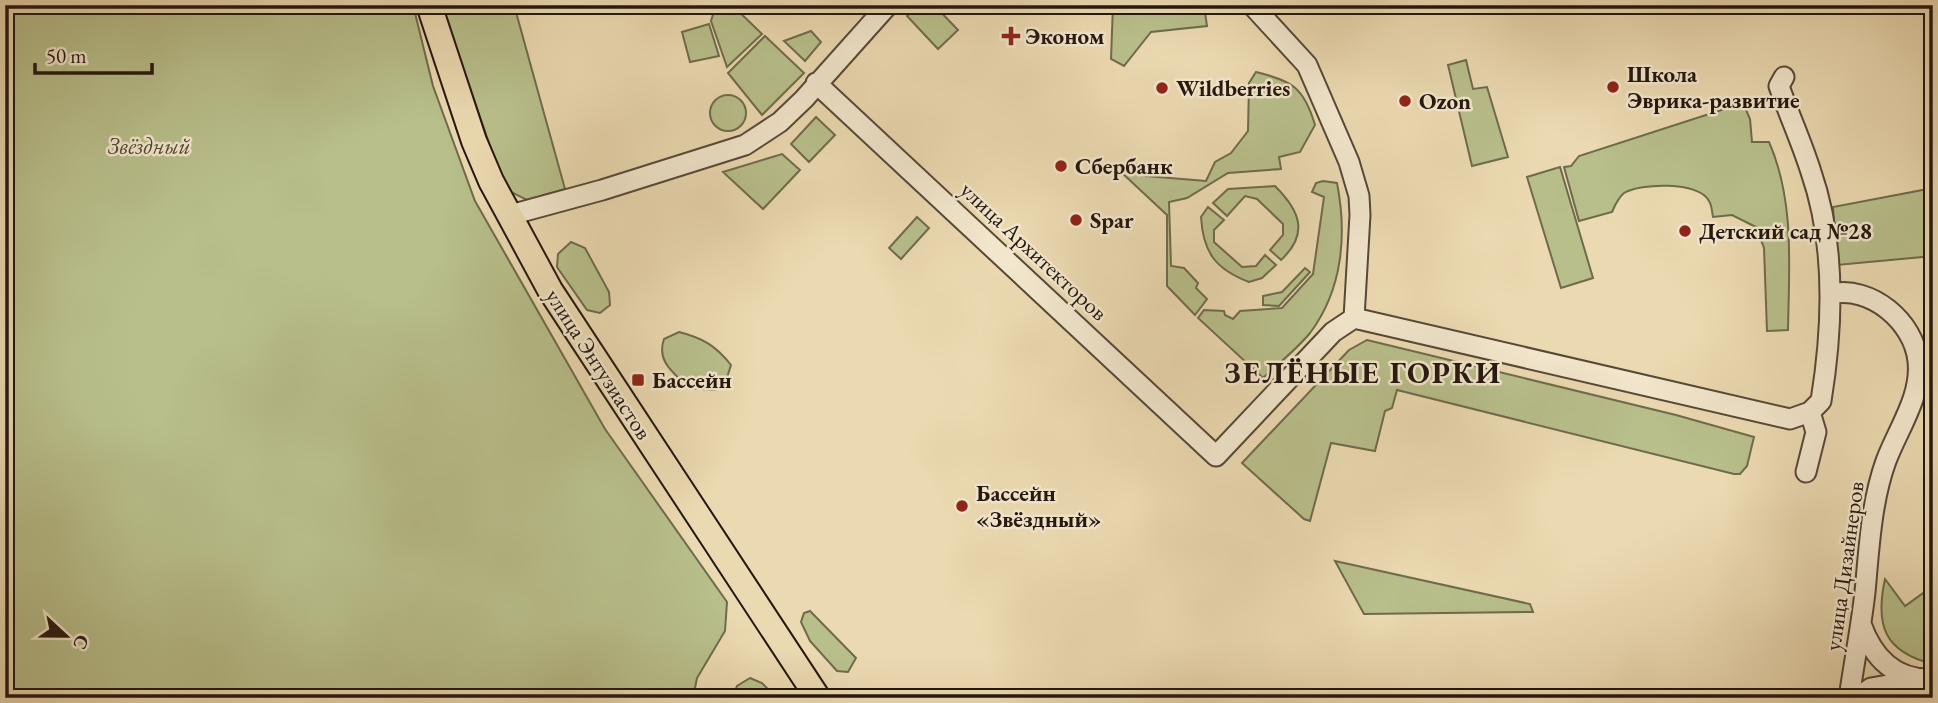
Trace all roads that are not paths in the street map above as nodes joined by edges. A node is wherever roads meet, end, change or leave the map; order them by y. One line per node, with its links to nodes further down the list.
1 (429, 5): 6 (main road, улица Энтузиастов)
2 (888, 5): 5 (street)
3 (1252, 5): 8 (street)
4 (1784, 77): 7 (street)
5 (816, 83): 6 (street); 8 (street, улица Архитекторов)
6 (510, 215): 13 (main road, улица Энтузиастов)
7 (1831, 294): 9 (street); 11 (street, улица Дизайнеров)
8 (1354, 318): 9 (street)
9 (1810, 412): 10 (street)
10 (1806, 472)
11 (1861, 623): 12 (street); 14 (street, улица Дизайнеров)
12 (1926, 679): 15 (street)
13 (818, 698)
14 (1849, 698)
15 (1857, 698)

